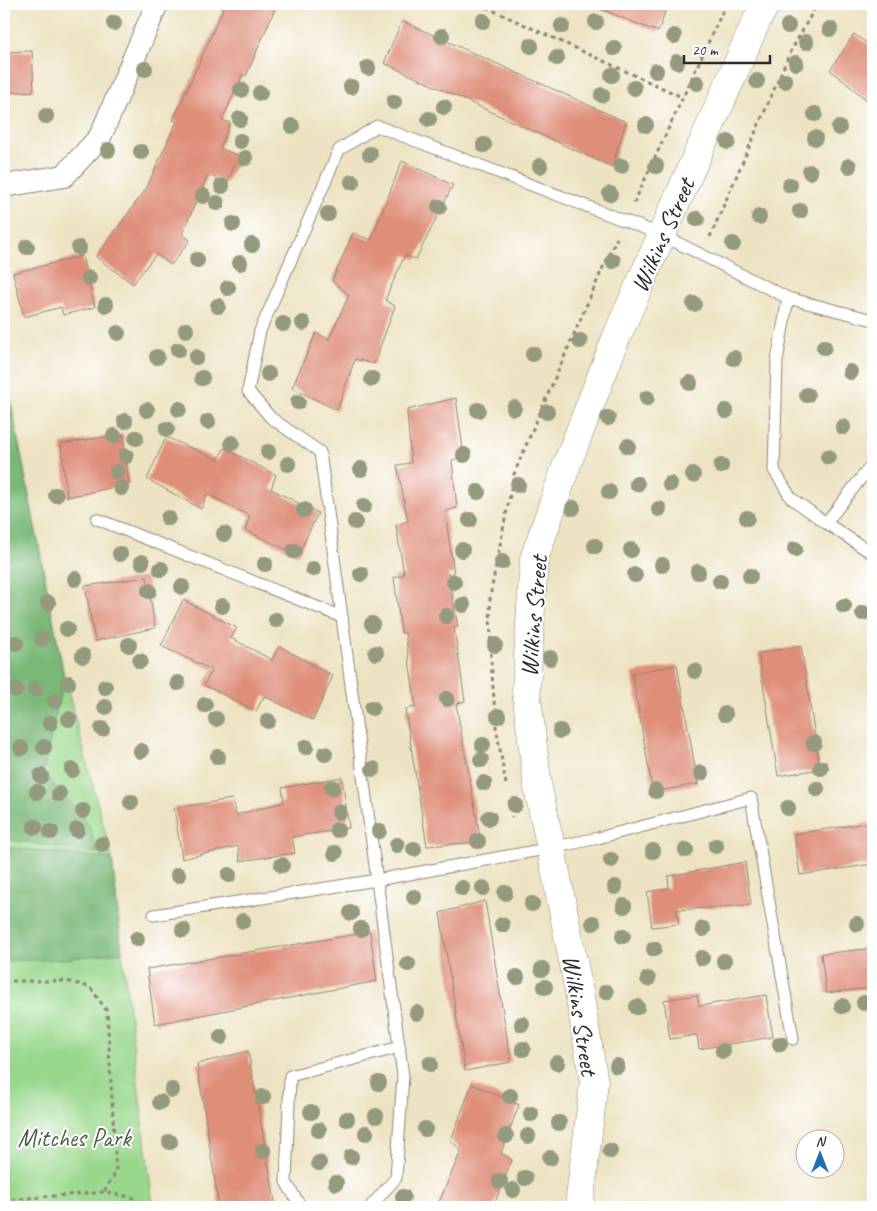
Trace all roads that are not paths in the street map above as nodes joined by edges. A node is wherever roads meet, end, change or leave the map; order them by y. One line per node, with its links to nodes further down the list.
1 (157, 4): 3 (street)
2 (766, 4): 4 (street, Wilkins Street)
3 (4, 186)
4 (662, 235): 5 (lane); 11 (lane); 12 (street, Wilkins Street)
5 (788, 298): 6 (lane); 9 (lane)
6 (873, 320)
7 (873, 463): 9 (lane)
8 (97, 519): 11 (lane)
9 (826, 523): 10 (lane)
10 (873, 554)
11 (342, 617): 13 (lane)
12 (551, 848): 13 (lane); 15 (lane); 19 (street, Wilkins Street)
13 (377, 880): 14 (lane); 16 (lane)
14 (154, 915)
15 (792, 1039)
16 (400, 1047): 17 (lane); 18 (lane)
17 (301, 1207)
18 (370, 1207)
19 (579, 1207)

